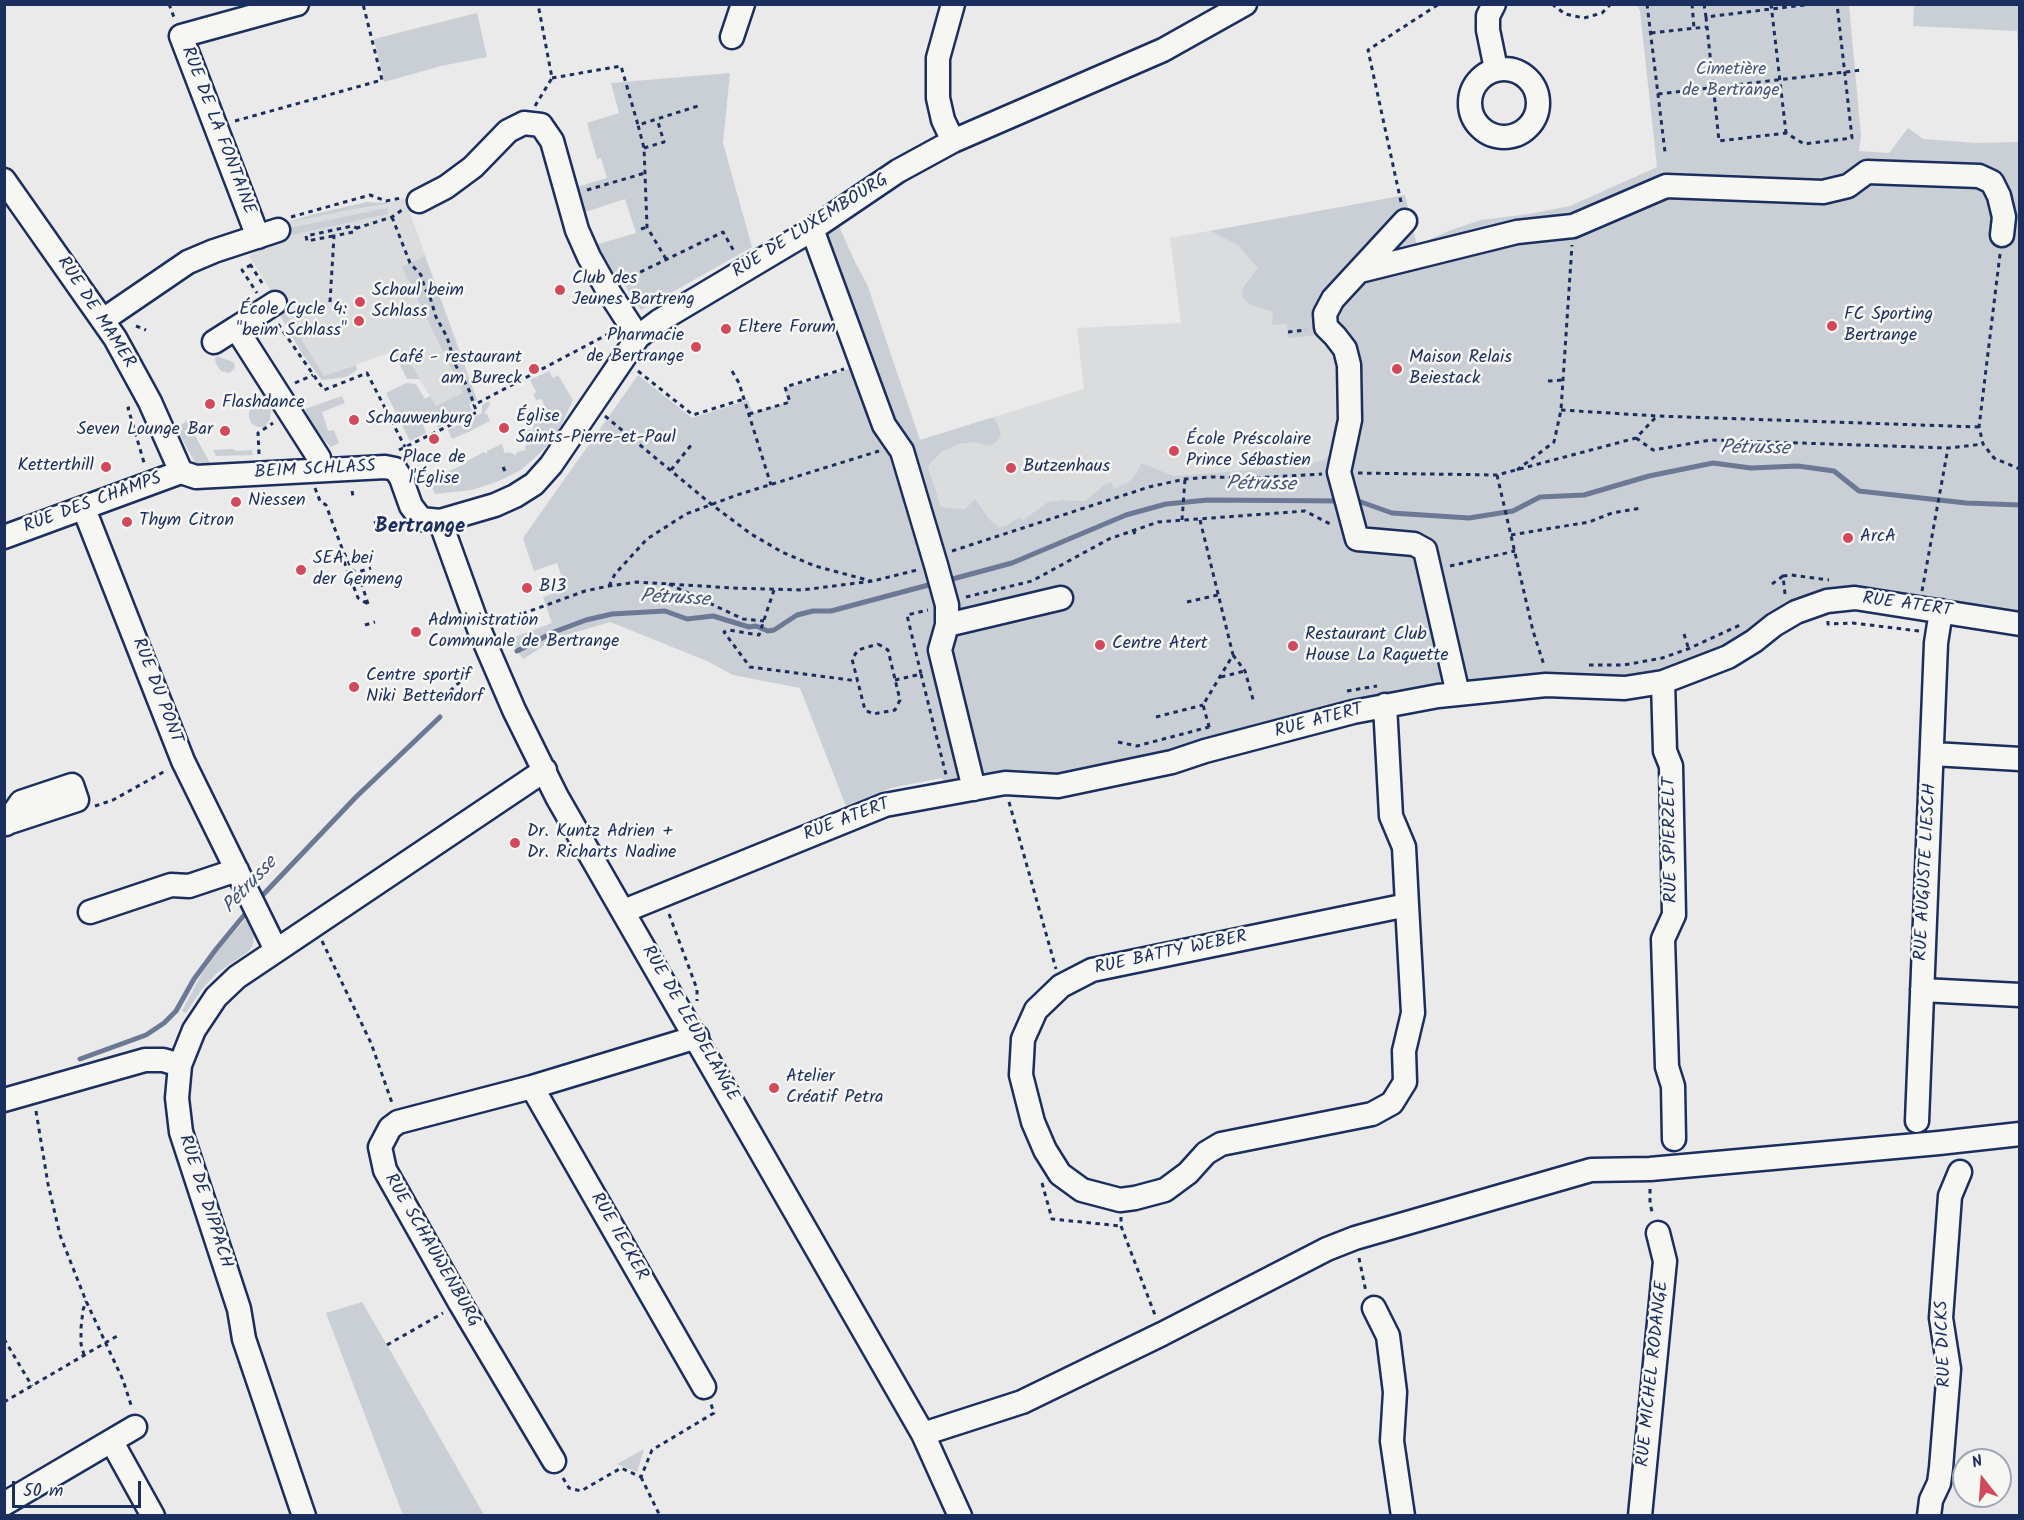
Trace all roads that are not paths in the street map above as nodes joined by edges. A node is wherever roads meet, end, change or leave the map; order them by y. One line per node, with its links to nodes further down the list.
1 (297, 4): 16 (street, RUE DE LA FONTAINE)
2 (743, 4): 6 (street)
3 (952, 4): 8 (street)
4 (1245, 4): 8 (street, RUE DE LUXEMBOURG)
5 (1494, 4): 7 (street)
6 (732, 37)
7 (1497, 69)
8 (953, 141): 12 (street, RUE DE LUXEMBOURG)
9 (4, 180): 16 (street, RUE DE MAMER)
10 (419, 201): 18 (street)
11 (1405, 221): 14 (street)
12 (812, 229): 18 (street, RUE DE LUXEMBOURG); 27 (street)
13 (2002, 235): 14 (street)
14 (1360, 271): 30 (street)
15 (269, 300): 17 (street)
16 (103, 320): 21 (street, RUE DE MAMER)
17 (236, 328): 19 (street); 20 (street, BEIM SCHLASS)
18 (633, 330): 23 (street, RUE DE LUXEMBOURG)
19 (214, 342)
20 (319, 458)
21 (188, 474): 22 (street, RUE DES CHAMPS); 23 (street, BEIM SCHLASS)
22 (84, 509): 24 (street, RUE DES CHAMPS); 38 (street, RUE DU PONT)
23 (440, 522): 34 (street, RUE DE LEUDELANGE)
24 (4, 537)
25 (1061, 598): 27 (street)
26 (1931, 610): 28 (street, RUE ATERT); 29 (street, RUE ATERT); 32 (street, RUE AUGUSTE LIESCH)
27 (946, 611): 35 (street)
28 (2019, 624)
29 (1663, 682): 30 (street, RUE ATERT); 51 (street, RUE SPIERZELT)
30 (1458, 694): 31 (street, RUE ATERT)
31 (1382, 695): 35 (street, RUE ATERT); 39 (street, RUE BATTY WEBER)
32 (1933, 754): 33 (street); 43 (street, RUE AUGUSTE LIESCH)
33 (2019, 759)
34 (544, 770): 40 (street, RUE DE LEUDELANGE); 42 (street, RUE DE DIPPACH)
35 (974, 789): 40 (street, RUE ATERT)
36 (77, 800): 37 (street)
37 (5, 824)
38 (242, 879): 41 (street); 42 (street, RUE DU PONT)
39 (1407, 905): 39 (street, RUE BATTY WEBER)
40 (624, 911): 45 (street, RUE DE LEUDELANGE)
41 (90, 912)
42 (276, 950): 46 (street, RUE DE DIPPACH)
43 (1922, 990): 44 (street); 49 (street, RUE AUGUSTE LIESCH)
44 (2019, 995)
45 (697, 1037): 47 (street); 57 (street, RUE DE LEUDELANGE)
46 (180, 1065): 48 (street); 61 (street, RUE DE DIPPACH)
47 (532, 1087): 55 (street, RUE IECKER); 59 (street, RUE SCHAUWENBURG)
48 (6, 1093)
49 (1917, 1121)
50 (2019, 1134): 57 (street)
51 (1674, 1139)
52 (1960, 1172): 66 (street, RUE DICKS)
53 (1658, 1233): 65 (street, RUE MICHEL RODANGE)
54 (1374, 1308): 64 (street)
55 (704, 1387)
56 (135, 1427): 58 (street)
57 (923, 1434): 63 (street, RUE DE LEUDELANGE)
58 (112, 1442): 60 (street); 62 (street)
59 (554, 1461)
60 (4, 1504)
61 (300, 1514)
62 (153, 1515)
63 (960, 1515)
64 (1403, 1515)
65 (1640, 1515)
66 (1929, 1515)

